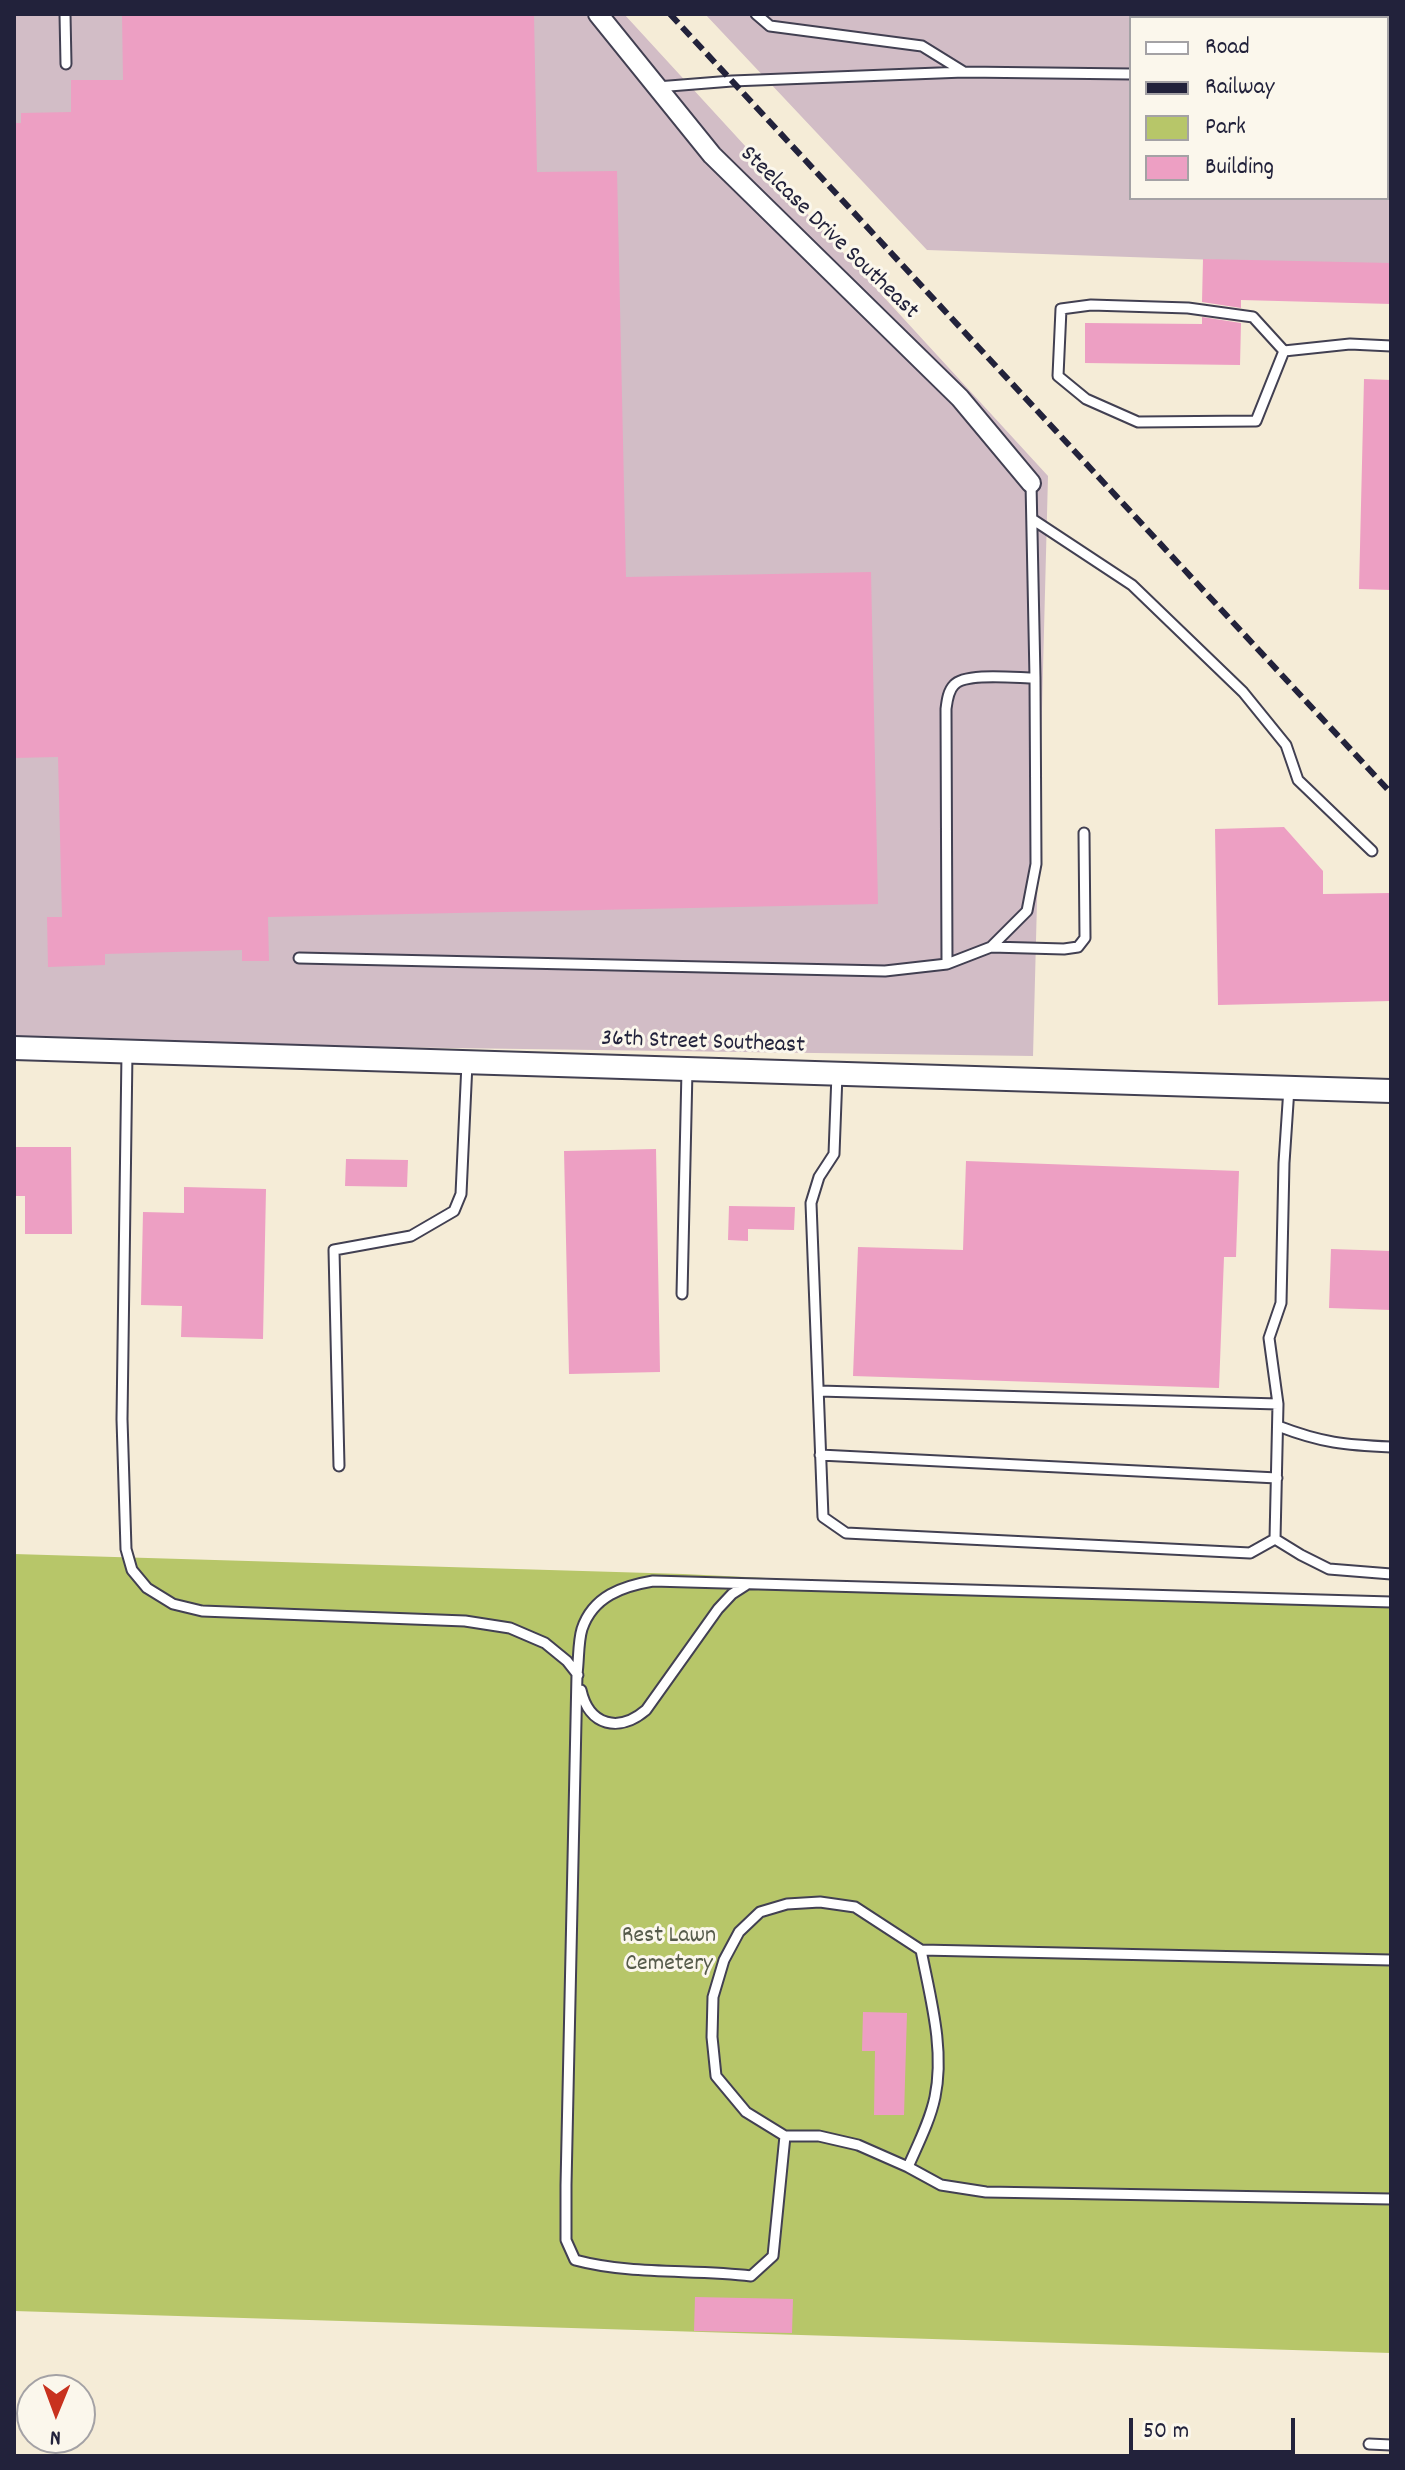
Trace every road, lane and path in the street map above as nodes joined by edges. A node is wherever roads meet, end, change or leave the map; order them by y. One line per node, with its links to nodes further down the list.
1 (65, 14): 4 (lane)
2 (598, 14): 7 (street, Steelcase Drive Southeast)
3 (756, 14): 5 (lane)
4 (66, 64)
5 (964, 72): 6 (lane); 7 (lane)
6 (1129, 74)
7 (657, 87): 10 (street, Steelcase Drive Southeast)
8 (1391, 346): 9 (lane)
9 (1284, 351): 9 (lane)
10 (1031, 483): 11 (lane)
11 (1032, 519): 12 (lane); 14 (lane)
12 (1035, 678): 15 (lane); 17 (lane)
13 (1084, 833): 15 (lane)
14 (1372, 851)
15 (991, 947): 17 (lane)
16 (299, 958): 17 (lane)
17 (947, 964)
18 (14, 1048): 19 (street, 36th Street Southeast)
19 (127, 1052): 20 (street, 36th Street Southeast); 37 (lane)
20 (467, 1063): 21 (street, 36th Street Southeast); 31 (lane)
21 (687, 1070): 22 (street, 36th Street Southeast); 25 (lane)
22 (837, 1074): 23 (street, 36th Street Southeast); 26 (lane)
23 (1289, 1088): 24 (street, 36th Street Southeast); 27 (lane)
24 (1391, 1091)
25 (682, 1294)
26 (819, 1391): 27 (lane); 30 (lane)
27 (1278, 1404): 28 (lane)
28 (1278, 1426): 29 (lane); 32 (lane)
29 (1391, 1447)
30 (820, 1455): 32 (lane); 33 (lane)
31 (339, 1466)
32 (1277, 1478): 33 (lane)
33 (1275, 1539): 34 (lane)
34 (1391, 1574)
35 (749, 1584): 36 (lane); 37 (lane); 37 (lane)
36 (1391, 1602)
37 (577, 1674): 40 (lane)
38 (921, 1950): 39 (lane); 40 (lane); 41 (lane)
39 (1391, 1960)
40 (785, 2136): 41 (lane)
41 (908, 2167): 42 (lane)
42 (1391, 2199)
43 (1369, 2444): 44 (lane)
44 (1391, 2445)

